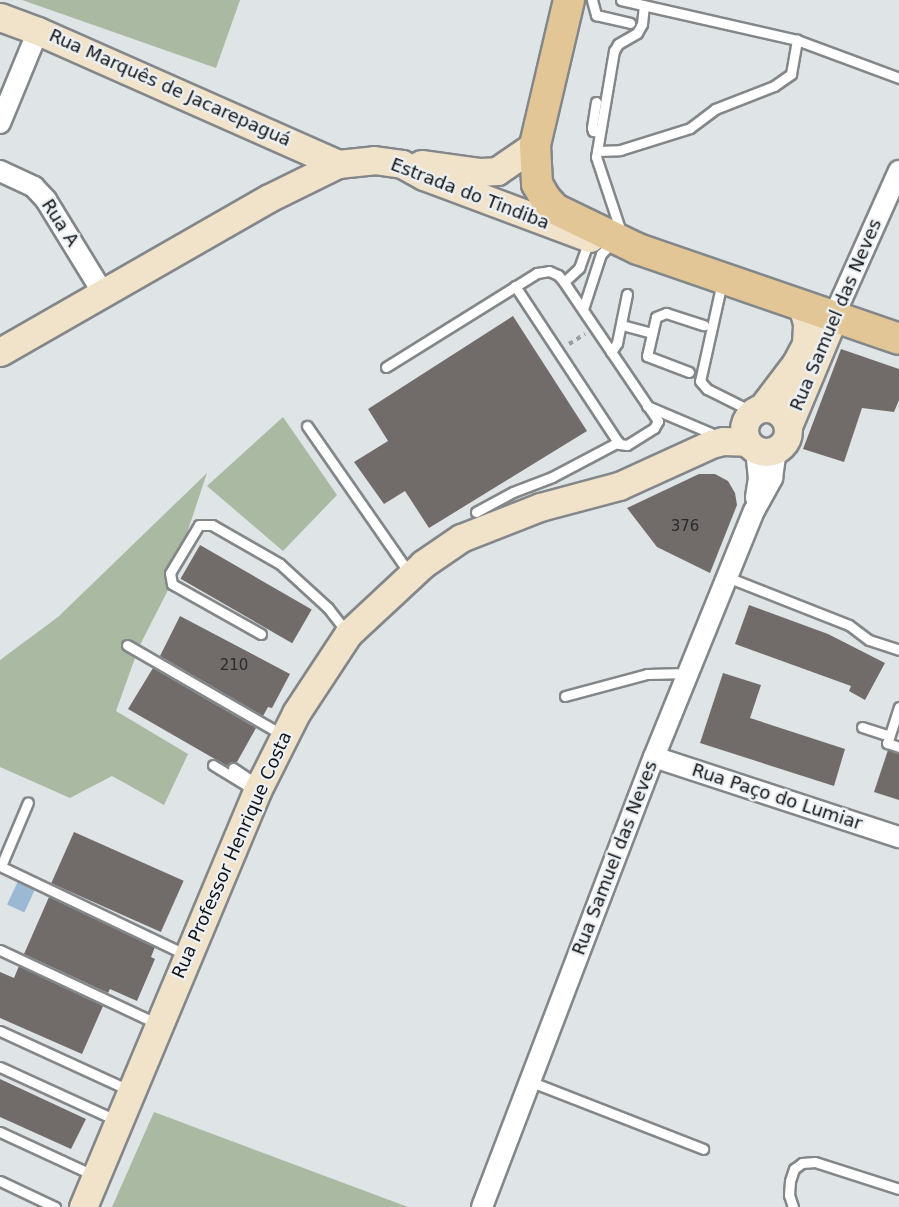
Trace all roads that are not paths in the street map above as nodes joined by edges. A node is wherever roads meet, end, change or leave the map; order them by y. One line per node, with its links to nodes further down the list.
1 (569, 0): 13 (main road)
2 (592, 0): 6 (lane)
3 (621, 0): 4 (lane)
4 (644, 5): 8 (lane); 12 (lane)
5 (0, 17): 7 (street, Rua Marquês de Jacarepaguá)
6 (630, 23)
7 (38, 31): 11 (street); 15 (street, Rua Marquês de Jacarepaguá)
8 (797, 40): 9 (lane); 14 (lane)
9 (899, 78)
10 (596, 102): 12 (lane)
11 (0, 123)
12 (600, 132): 14 (lane)
13 (535, 144): 16 (street); 19 (main road)
14 (597, 151): 19 (lane)
15 (338, 164): 16 (street, Estrada do Tindiba); 23 (street, Estrada do Tindiba)
16 (402, 164): 19 (street, Estrada do Tindiba)
17 (0, 171): 23 (street, Rua A)
18 (899, 171): 27 (street, Rua Samuel das Neves)
19 (616, 244): 20 (main road, Estrada do Tindiba); 21 (lane); 26 (lane)
20 (722, 279): 25 (main road, Estrada do Tindiba); 37 (lane)
21 (564, 282): 22 (lane); 26 (lane)
22 (515, 286): 34 (lane); 40 (lane)
23 (103, 293): 32 (street, Estrada do Tindiba)
24 (627, 294): 28 (lane)
25 (802, 305): 27 (main road, Estrada do Tindiba); 37 (street, Rua Professor Henrique Costa)
26 (583, 309): 33 (lane)
27 (834, 316): 31 (main road, Estrada do Tindiba); 41 (street, Rua Samuel das Neves)
28 (621, 325): 30 (lane); 33 (lane)
29 (704, 325): 30 (lane)
30 (651, 333): 35 (lane)
31 (899, 339)
32 (0, 351)
33 (611, 352): 36 (lane)
34 (386, 367)
35 (689, 372)
36 (647, 406): 39 (lane); 40 (lane)
37 (755, 411): 39 (street, Rua Professor Henrique Costa); 41 (street); 41 (street)
38 (307, 426): 44 (lane)
39 (711, 433): 42 (street, Rua Professor Henrique Costa)
40 (618, 442): 43 (lane)
41 (767, 442): 42 (street, Rua Professor Henrique Costa); 45 (street, Rua Samuel das Neves)
42 (681, 457): 44 (street, Rua Professor Henrique Costa)
43 (476, 512)
44 (410, 574): 47 (street, Rua Professor Henrique Costa)
45 (727, 577): 49 (lane); 50 (street, Rua Samuel das Neves)
46 (261, 634): 47 (lane)
47 (348, 634): 54 (street, Rua Professor Henrique Costa)
48 (127, 645): 54 (lane)
49 (899, 650)
50 (688, 673): 51 (lane); 57 (street, Rua Samuel das Neves)
51 (565, 696)
52 (899, 707): 55 (lane)
53 (862, 727): 55 (lane)
54 (283, 735): 60 (street, Rua Professor Henrique Costa)
55 (890, 736): 56 (lane)
56 (899, 747)
57 (654, 757): 62 (street, Rua Paço do Lumiar); 69 (street, Rua Samuel das Neves)
58 (213, 765): 60 (lane)
59 (233, 768): 60 (lane)
60 (258, 788): 65 (street, Rua Professor Henrique Costa)
61 (28, 802): 63 (lane)
62 (899, 837)
63 (1, 866): 65 (lane)
64 (0, 950): 66 (lane)
65 (187, 955): 66 (street, Rua Professor Henrique Costa)
66 (159, 1024): 70 (street, Rua Professor Henrique Costa)
67 (0, 1031): 70 (lane)
68 (0, 1067): 71 (lane)
69 (529, 1081): 73 (lane); 79 (street, Rua Samuel das Neves)
70 (130, 1090): 71 (street, Rua Professor Henrique Costa)
71 (118, 1121): 74 (street, Rua Professor Henrique Costa)
72 (0, 1132): 74 (lane)
73 (703, 1149)
74 (96, 1176): 78 (street, Rua Professor Henrique Costa)
75 (0, 1181): 77 (lane)
76 (899, 1189): 80 (lane)
77 (55, 1207)
78 (83, 1207)
79 (482, 1207)
80 (793, 1207)

